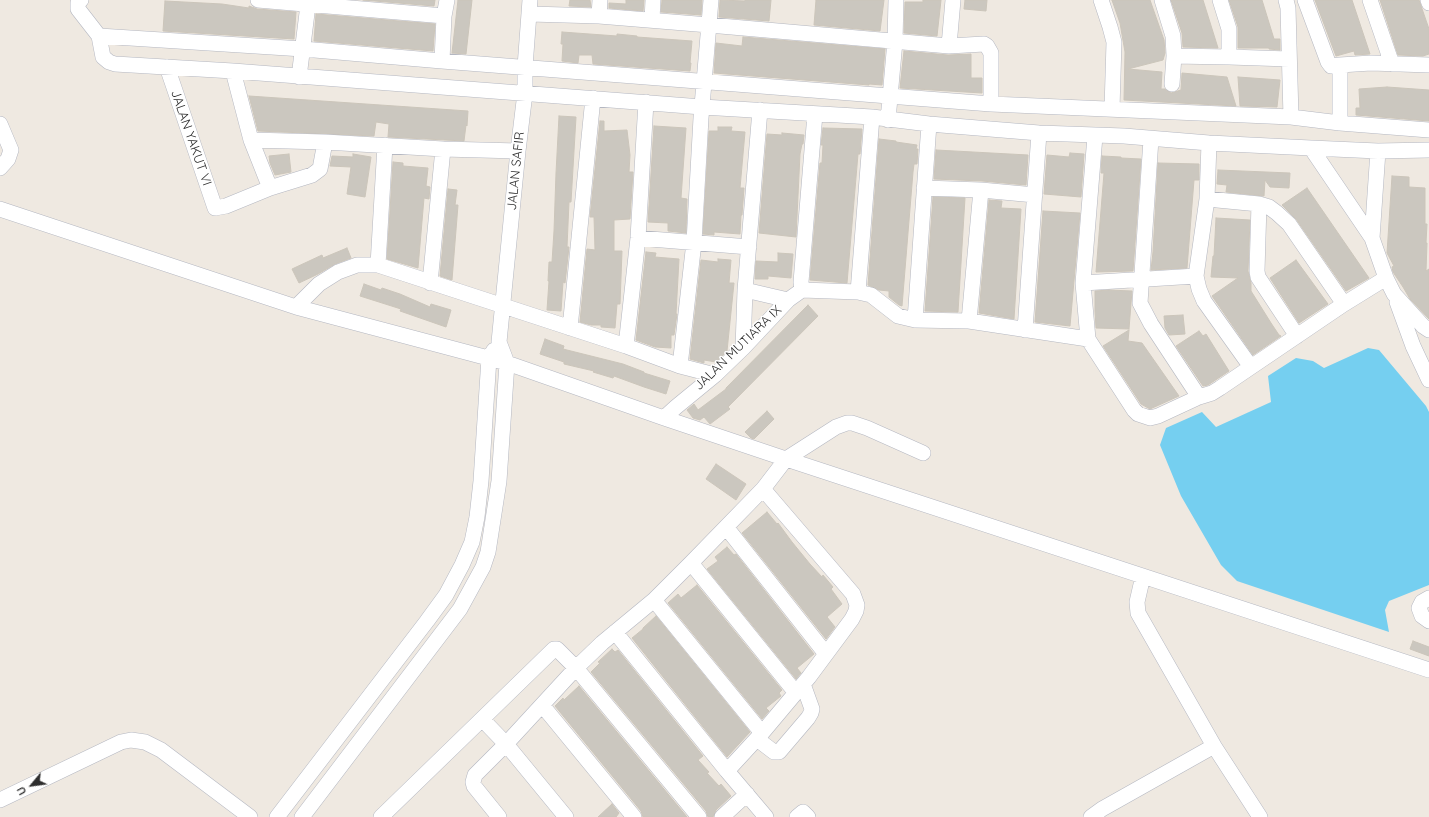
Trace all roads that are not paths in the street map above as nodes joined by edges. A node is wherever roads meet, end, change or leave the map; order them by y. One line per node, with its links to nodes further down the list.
1 (81, 0): 23 (street)
2 (258, 0): 17 (street)
3 (446, 0): 19 (street)
4 (600, 0): 20 (street)
5 (653, 0): 21 (street)
6 (711, 0): 22 (street)
7 (896, 0): 24 (street)
8 (952, 0): 25 (street)
9 (1101, 0): 47 (street)
10 (1162, 0): 27 (street)
11 (1220, 0): 28 (street)
12 (1370, 0): 31 (street)
13 (1428, 0): 15 (street)
14 (1306, 2): 16 (street); 32 (street)
15 (1429, 3)
16 (1287, 4): 29 (street)
17 (308, 5): 19 (street); 26 (street)
18 (530, 7): 20 (street); 35 (street, JALAN SAFIR)
19 (444, 16): 30 (street)
20 (599, 16): 21 (street)
21 (652, 20): 22 (street)
22 (709, 24): 24 (street); 38 (street)
23 (99, 36): 26 (street); 34 (street)
24 (895, 42): 25 (street); 41 (street)
25 (949, 46): 44 (street)
26 (303, 49): 30 (street); 37 (street)
27 (1174, 56): 28 (street); 39 (street)
28 (1229, 57): 29 (street)
29 (1289, 59): 50 (street)
30 (442, 61): 35 (street)
31 (1392, 64): 32 (street); 33 (street)
32 (1340, 65): 52 (street)
33 (1429, 65)
34 (167, 67): 36 (street); 70 (street, JALAN YAKUT VI)
35 (525, 67): 38 (street); 40 (street, JALAN SAFIR)
36 (233, 71): 37 (street); 60 (street)
37 (300, 77): 40 (street)
38 (704, 81): 41 (street); 45 (street)
39 (1172, 84)
40 (525, 93): 42 (street); 67 (street, JALAN SAFIR)
41 (890, 96): 44 (street); 51 (street)
42 (593, 98): 43 (street); 97 (street)
43 (646, 102): 45 (street); 77 (street)
44 (991, 104): 47 (street)
45 (702, 107): 46 (street); 79 (street)
46 (760, 110): 48 (street); 80 (street)
47 (1119, 110): 50 (street); 58 (street)
48 (815, 114): 49 (street); 88 (street)
49 (872, 117): 51 (street); 89 (street)
50 (1291, 117): 52 (street)
51 (888, 120): 54 (street)
52 (1340, 123): 55 (street)
53 (0, 124): 69 (street)
54 (929, 124): 56 (street); 71 (street)
55 (1429, 130)
56 (1039, 132): 57 (street); 73 (street)
57 (1095, 136): 58 (street); 86 (street)
58 (1124, 136): 59 (street)
59 (1150, 139): 62 (street); 83 (street)
60 (251, 140): 61 (street); 70 (street)
61 (325, 142): 63 (street); 70 (street)
62 (1209, 143): 64 (street); 74 (street)
63 (385, 145): 65 (street); 81 (street)
64 (1311, 148): 68 (street); 78 (street)
65 (443, 149): 67 (street); 85 (street)
66 (1429, 150): 68 (street)
67 (518, 151): 93 (street, JALAN SAFIR)
68 (1378, 151): 78 (street)
69 (0, 168)
70 (270, 188)
71 (924, 188): 72 (street); 95 (street)
72 (981, 190): 73 (street); 96 (street)
73 (1035, 195): 98 (street)
74 (1207, 199): 75 (street); 82 (street)
75 (1259, 204): 92 (street); 100 (street)
76 (0, 209): 94 (street)
77 (638, 238): 79 (street); 103 (street)
78 (1372, 238): 84 (street)
79 (694, 242): 80 (street); 107 (street)
80 (749, 247): 87 (street)
81 (378, 265): 85 (street); 94 (street)
82 (1196, 276): 83 (street); 108 (street)
83 (1142, 278): 86 (street); 111 (street)
84 (1386, 278): 90 (street); 92 (street)
85 (430, 283): 93 (street)
86 (1083, 283): 101 (street)
87 (745, 290): 91 (street); 104 (street)
88 (802, 290): 89 (street); 91 (street, JALAN MUTIARA IX)
89 (858, 292): 95 (street)
90 (1394, 294): 99 (street); 110 (street)
91 (788, 300): 104 (street, JALAN MUTIARA IX)
92 (1344, 304): 100 (street)
93 (502, 306): 97 (street); 102 (street, JALAN SAFIR)
94 (296, 307): 105 (street)
95 (915, 320): 96 (street)
96 (970, 321): 98 (street)
97 (570, 328): 103 (street)
98 (1025, 330): 101 (street)
99 (1429, 330)
100 (1297, 336): 108 (street)
101 (1088, 340): 111 (street)
102 (499, 342): 105 (street); 106 (street)
103 (626, 346): 107 (street)
104 (743, 348): 109 (street, JALAN MUTIARA IX)
105 (489, 358): 106 (street); 136 (street)
106 (507, 363): 112 (street); 137 (street)
107 (680, 366): 109 (street)
108 (1251, 366): 111 (street)
109 (715, 375): 112 (street, JALAN MUTIARA IX)
110 (1429, 380)
111 (1199, 397)
112 (664, 418): 114 (street)
113 (923, 453): 114 (street)
114 (786, 459): 115 (street); 118 (street)
115 (763, 488): 116 (street); 123 (street)
116 (726, 527): 117 (street); 123 (street)
117 (691, 564): 120 (street); 126 (street)
118 (1143, 576): 125 (street); 131 (street)
119 (1429, 598): 121 (street)
120 (654, 600): 122 (street); 129 (street)
121 (1429, 621)
122 (615, 632): 124 (street); 132 (street)
123 (826, 654): 126 (street)
124 (576, 668): 127 (street); 128 (street); 142 (street)
125 (1429, 670)
126 (799, 689): 129 (street); 129 (street)
127 (542, 705): 130 (street); 141 (street)
128 (482, 719): 130 (street); 138 (street)
129 (759, 736): 132 (street)
130 (506, 744): 139 (street); 140 (street)
131 (1214, 746): 147 (street); 148 (street)
132 (727, 772): 133 (street)
133 (747, 794): 143 (street); 144 (street)
134 (0, 800): 135 (street)
135 (250, 817)
136 (276, 817)
137 (302, 817)
138 (381, 817)
139 (499, 817)
140 (566, 817)
141 (634, 817)
142 (699, 817)
143 (722, 817)
144 (766, 817)
145 (797, 817): 146 (street)
146 (808, 817)
147 (1091, 817)
148 (1260, 817)

